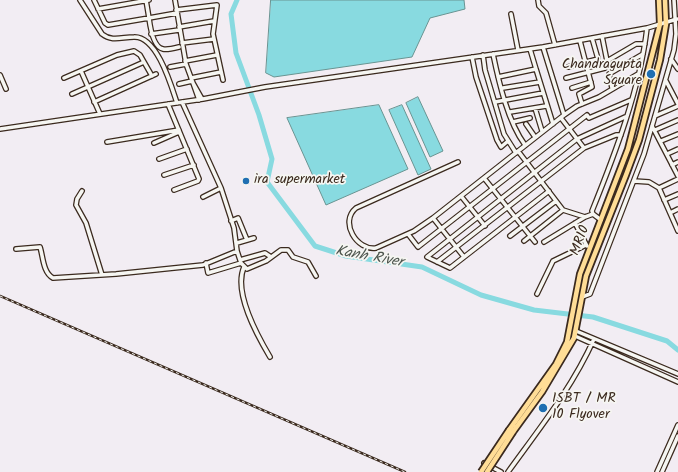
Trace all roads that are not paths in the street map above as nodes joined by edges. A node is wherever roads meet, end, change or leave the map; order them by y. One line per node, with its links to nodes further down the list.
1 (80, 0): 77 (street)
2 (94, 0): 10 (street)
3 (146, 0): 4 (street); 10 (street); 13 (street)
4 (149, 0)
5 (175, 0): 11 (street)
6 (538, 0): 28 (street)
7 (659, 0): 17 (main road, MR10)
8 (666, 0): 16 (main road, MR10)
9 (675, 1): 14 (street)
10 (98, 9): 13 (street)
11 (176, 11): 13 (street); 15 (street); 18 (street)
12 (511, 14): 31 (street)
13 (149, 18): 20 (street)
14 (677, 19): 16 (street); 24 (street)
15 (214, 21): 18 (street); 23 (street)
16 (666, 22): 17 (street); 179 (main road, MR10)
17 (660, 24): 19 (street); 147 (main road, MR10)
18 (179, 28): 20 (street); 27 (street)
19 (647, 28): 21 (street); 26 (street)
20 (151, 34): 27 (street)
21 (602, 36): 22 (street); 26 (street)
22 (592, 38): 25 (street); 42 (street)
23 (214, 39): 27 (street); 36 (street)
24 (677, 40): 32 (street)
25 (580, 41): 28 (street); 42 (street)
26 (645, 44): 35 (street)
27 (181, 45): 41 (street)
28 (556, 45): 29 (street)
29 (543, 47): 30 (street); 86 (street)
30 (530, 49): 31 (street); 46 (street)
31 (518, 50): 34 (street)
32 (674, 50): 33 (street); 39 (street)
33 (678, 52)
34 (493, 54): 37 (street); 55 (street)
35 (643, 54): 52 (street); 67 (street)
36 (217, 55): 41 (street); 49 (street)
37 (483, 56): 38 (street); 76 (street)
38 (472, 57): 71 (street); 103 (street)
39 (671, 59): 47 (street); 60 (street)
40 (144, 62): 48 (street); 54 (street); 64 (street)
41 (186, 63): 43 (street); 59 (street)
42 (585, 63): 44 (street); 50 (street)
43 (170, 67)
44 (568, 67)
45 (605, 68): 50 (street)
46 (536, 69): 55 (street); 61 (street)
47 (678, 69)
48 (80, 71): 56 (street); 64 (street)
49 (221, 72): 58 (street); 59 (street)
50 (588, 73): 57 (street); 62 (street)
51 (156, 74): 54 (street)
52 (638, 74): 67 (street); 73 (street)
53 (0, 75): 68 (street)
54 (152, 76): 74 (street)
55 (498, 77): 65 (street)
56 (64, 78)
57 (566, 78)
58 (223, 80)
59 (192, 81): 63 (street); 71 (street)
60 (666, 81): 80 (street); 85 (street)
61 (540, 82): 65 (street); 69 (street)
62 (591, 82): 66 (street); 79 (street)
63 (179, 84)
64 (88, 87): 70 (street); 74 (street)
65 (503, 88): 72 (street)
66 (572, 88)
67 (612, 88): 79 (street)
68 (6, 89)
69 (543, 93): 72 (street); 81 (street)
70 (72, 94)
71 (200, 100): 75 (street)
72 (506, 100): 76 (street); 83 (street)
73 (631, 100): 87 (street); 94 (street)
74 (94, 102): 84 (street)
75 (182, 102): 77 (street); 125 (street)
76 (495, 102): 103 (street)
77 (177, 103): 78 (street)
78 (168, 104): 84 (street); 97 (street)
79 (582, 104): 86 (street)
80 (678, 105): 85 (street)
81 (546, 106): 82 (street); 92 (street)
82 (535, 108): 83 (street); 98 (street)
83 (510, 112): 90 (street)
84 (100, 114): 95 (street)
85 (655, 116): 93 (street)
86 (562, 117): 92 (street); 94 (street)
87 (625, 117): 100 (street); 102 (street)
88 (530, 118): 90 (street)
89 (678, 120): 96 (street)
90 (513, 122): 107 (street)
91 (526, 124): 101 (street)
92 (553, 124): 98 (street)
93 (652, 126): 96 (street); 124 (street)
94 (569, 128): 102 (street); 115 (street)
95 (0, 129)
96 (655, 130): 105 (street)
97 (180, 131): 104 (street); 106 (street); 109 (street)
98 (542, 132): 101 (street)
99 (678, 134): 105 (street)
100 (621, 135): 108 (street); 142 (street)
101 (535, 137): 107 (street)
102 (577, 139): 108 (street); 119 (street)
103 (508, 141): 111 (street)
104 (107, 142)
105 (661, 142): 112 (street)
106 (154, 143)
107 (525, 145): 111 (street)
108 (584, 148): 123 (street)
109 (187, 149): 113 (street); 118 (street)
110 (678, 149): 112 (street)
111 (517, 152): 115 (street); 121 (street)
112 (667, 154): 117 (street)
113 (159, 159)
114 (458, 162): 155 (street)
115 (527, 162): 119 (street); 127 (street)
116 (678, 162): 117 (street)
117 (672, 164): 122 (street)
118 (194, 165): 120 (street); 128 (street)
119 (535, 172): 123 (street); 134 (street)
120 (164, 175)
121 (484, 178): 127 (street); 132 (street)
122 (678, 178): 126 (street)
123 (541, 181): 130 (street); 138 (street)
124 (634, 182): 126 (street); 179 (street)
125 (221, 188): 133 (street); 148 (street)
126 (659, 188): 136 (street)
127 (493, 189): 134 (street); 137 (street)
128 (174, 190)
129 (82, 191): 176 (street)
130 (549, 191): 135 (street); 144 (street)
131 (678, 194): 136 (street)
132 (461, 196): 137 (street); 146 (street)
133 (203, 197)
134 (501, 199): 138 (street); 143 (street)
135 (556, 200): 140 (street); 152 (street)
136 (664, 200): 141 (street)
137 (469, 207): 143 (street); 153 (street)
138 (508, 208): 144 (street); 150 (street)
139 (678, 209): 141 (street)
140 (563, 210): 145 (street); 157 (street)
141 (670, 213): 151 (street)
142 (593, 214): 145 (street); 147 (street)
143 (477, 217): 150 (street); 159 (street)
144 (515, 217): 152 (street); 171 (street)
145 (585, 217): 149 (street)
146 (433, 218): 153 (street); 155 (street)
147 (601, 220): 168 (main road, MR10)
148 (231, 221): 160 (street); 164 (street)
149 (576, 223): 163 (street); 165 (street)
150 (485, 226): 166 (street)
151 (677, 226): 154 (street)
152 (522, 227): 156 (street); 157 (street)
153 (441, 229): 155 (street); 159 (street)
154 (678, 231)
155 (408, 234)
156 (510, 236)
157 (530, 236): 161 (street); 162 (street)
158 (254, 238): 160 (street)
159 (450, 239): 166 (street); 173 (street)
160 (247, 240): 164 (street)
161 (524, 241)
162 (535, 242)
163 (544, 242)
164 (237, 243): 169 (street)
165 (586, 245): 168 (street); 178 (street)
166 (456, 248): 171 (street); 173 (street)
167 (16, 250): 176 (street)
168 (590, 250): 180 (main road, MR10)
169 (237, 251): 172 (street); 174 (street)
170 (271, 257): 172 (street); 175 (street); 177 (street)
171 (464, 258): 173 (street)
172 (240, 262): 174 (street); 175 (street)
173 (437, 262)
174 (206, 263): 176 (street)
175 (244, 267): 183 (street)
176 (102, 275)
177 (316, 276)
178 (537, 294)
179 (581, 299): 180 (main road, MR10)
180 (575, 330): 181 (street); 182 (street); 187 (main road, MR10); 187 (main road, MR10)
181 (594, 339): 182 (street); 184 (street)
182 (592, 344): 185 (street); 193 (street)
183 (270, 357)
184 (678, 374)
185 (678, 382)
186 (678, 425): 194 (street)
187 (511, 431): 190 (main road, MR10, bridge); 191 (main road, MR10, bridge)
188 (678, 436): 195 (street)
189 (484, 463): 192 (street)
190 (481, 472)
191 (487, 472)
192 (501, 472)
193 (508, 472)
194 (657, 472)
195 (662, 472)

